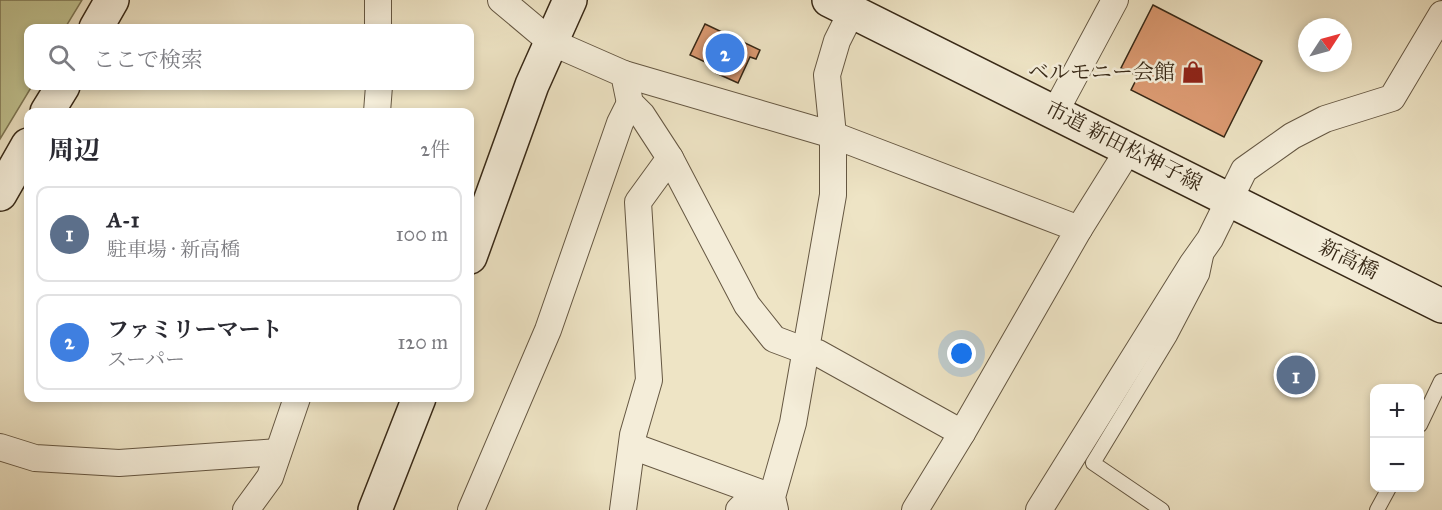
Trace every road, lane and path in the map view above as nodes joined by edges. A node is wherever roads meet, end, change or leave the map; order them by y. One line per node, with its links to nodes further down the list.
1 (112, 0): 8 (street)
2 (378, 0): 9 (street)
3 (501, 0): 10 (street)
4 (570, 0): 10 (street)
5 (1115, 0): 17 (street)
6 (840, 6): 17 (street, 市道 新田松神子線); 18 (street)
7 (1442, 14): 23 (street)
8 (98, 24)
9 (378, 24)
10 (551, 42): 11 (street); 26 (street)
11 (624, 74): 14 (street); 18 (street)
12 (61, 90): 15 (street)
13 (379, 90): 16 (street)
14 (630, 103): 21 (street); 41 (street)
15 (49, 108)
16 (377, 108)
17 (1055, 112): 19 (street, 市道 新田松神子線)
18 (833, 135): 24 (street); 28 (street)
19 (1129, 149): 23 (street, 市道 新田松神子線); 24 (street)
20 (24, 151): 22 (street)
21 (670, 158): 28 (street); 34 (street)
22 (0, 194)
23 (1243, 206): 25 (street); 27 (street, 新高橋)
24 (1079, 229): 33 (street)
25 (1210, 239): 45 (street); 46 (lane)
26 (474, 247)
27 (1442, 306)
28 (806, 351): 33 (street); 38 (street)
29 (1441, 381): 32 (lane)
30 (296, 402): 36 (street)
31 (417, 402): 40 (street)
32 (1424, 415)
33 (962, 434): 44 (street)
34 (632, 446): 38 (street); 42 (street)
35 (0, 447): 36 (street)
36 (278, 452): 39 (street)
37 (1387, 492): 47 (lane)
38 (774, 504): 43 (street)
39 (246, 510)
40 (375, 510)
41 (471, 510)
42 (623, 510)
43 (739, 510)
44 (915, 510)
45 (1039, 510)
46 (1162, 510)
47 (1377, 510)

